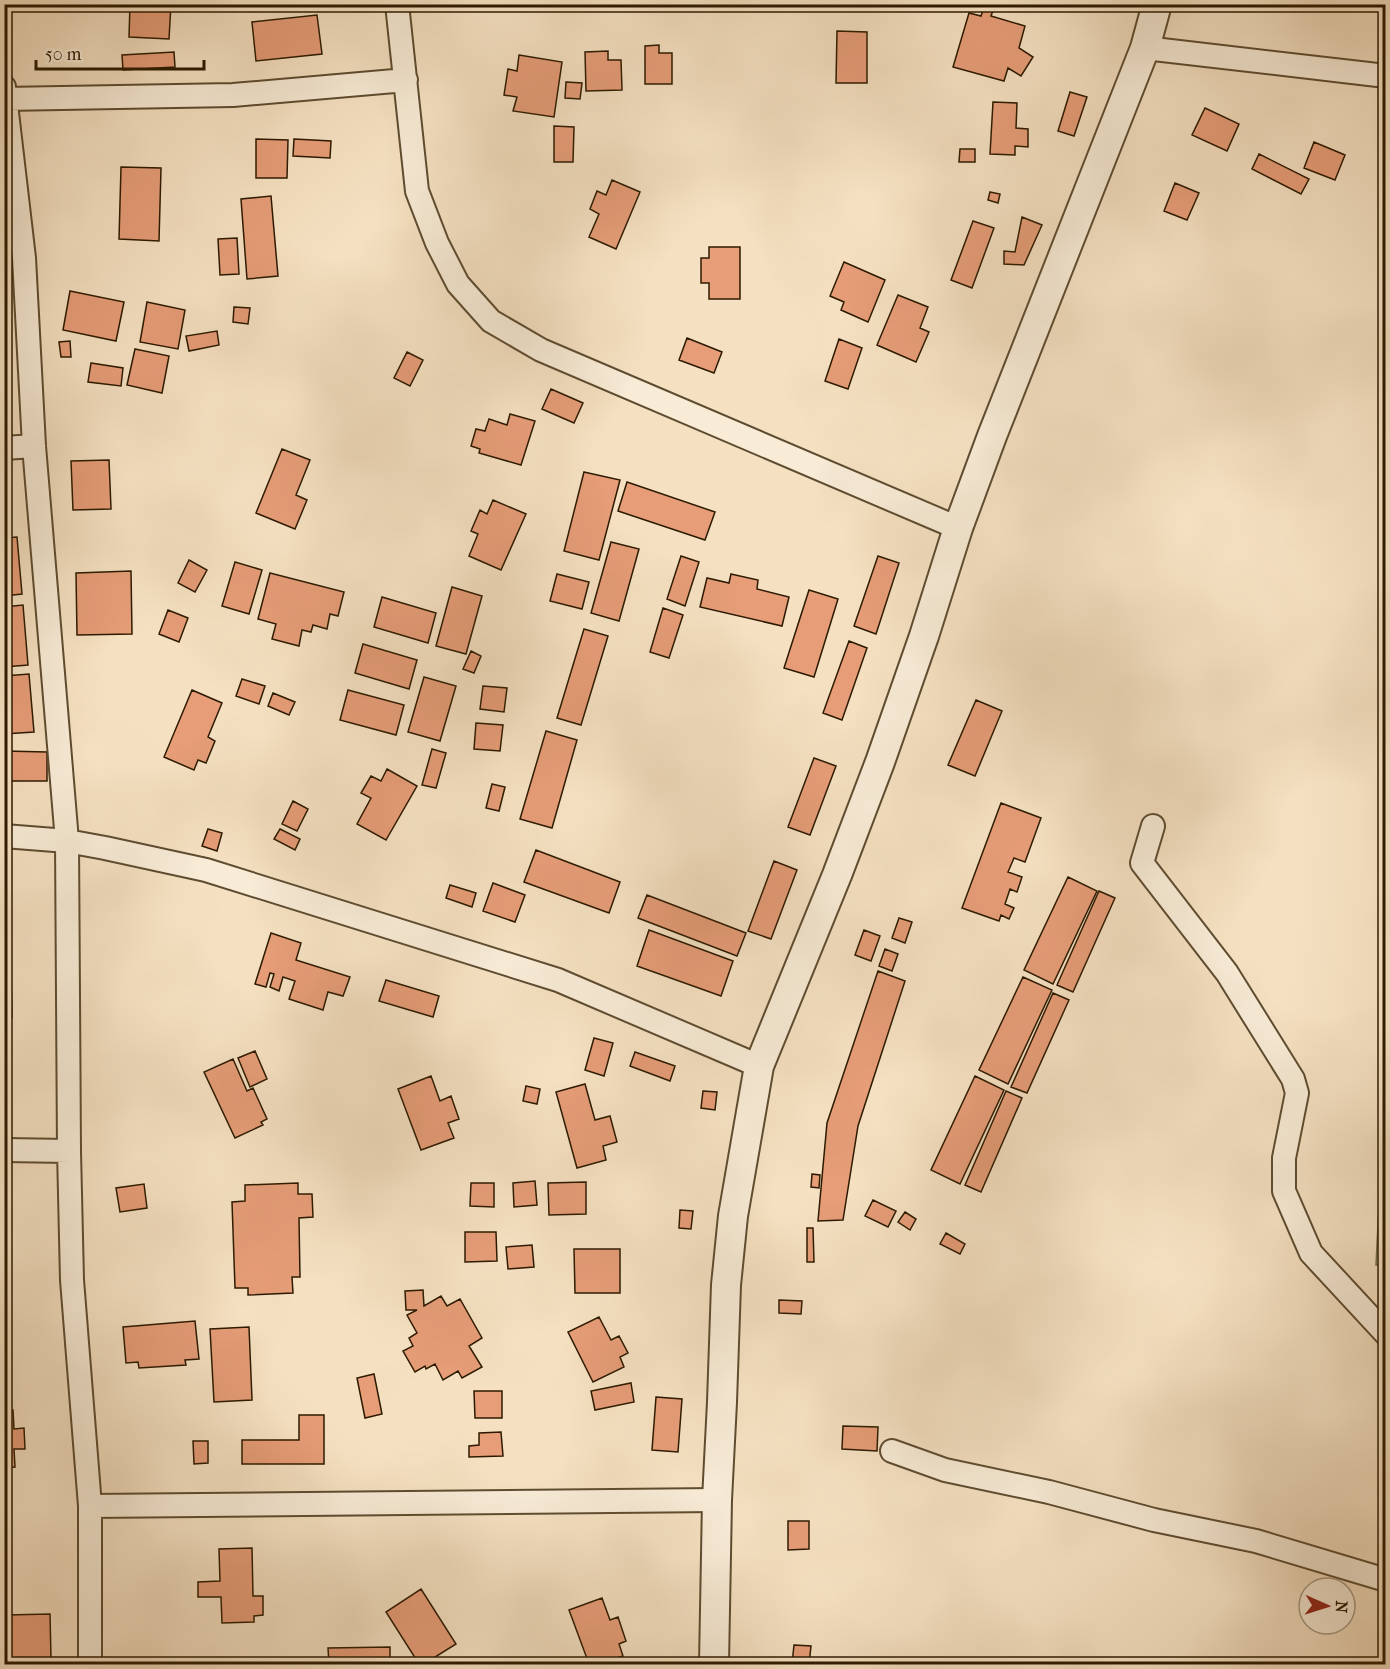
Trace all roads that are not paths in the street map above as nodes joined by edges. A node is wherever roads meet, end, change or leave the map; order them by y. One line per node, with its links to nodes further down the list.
1 (397, 4): 5 (street)
2 (1157, 4): 3 (street)
3 (1145, 48): 4 (street); 9 (street)
4 (1386, 76)
5 (406, 80): 6 (street); 9 (street)
6 (5, 95): 7 (street)
7 (34, 446): 8 (street); 12 (street)
8 (4, 448)
9 (958, 528): 13 (street)
10 (1153, 826): 16 (street)
11 (4, 836): 12 (street)
12 (67, 841): 13 (street); 15 (street)
13 (759, 1066): 18 (street)
14 (4, 1150): 15 (street)
15 (69, 1151): 19 (street)
16 (1386, 1334)
17 (892, 1451): 20 (street)
18 (717, 1500): 19 (street); 22 (street)
19 (90, 1506): 21 (street)
20 (1386, 1580)
21 (90, 1665)
22 (714, 1665)

